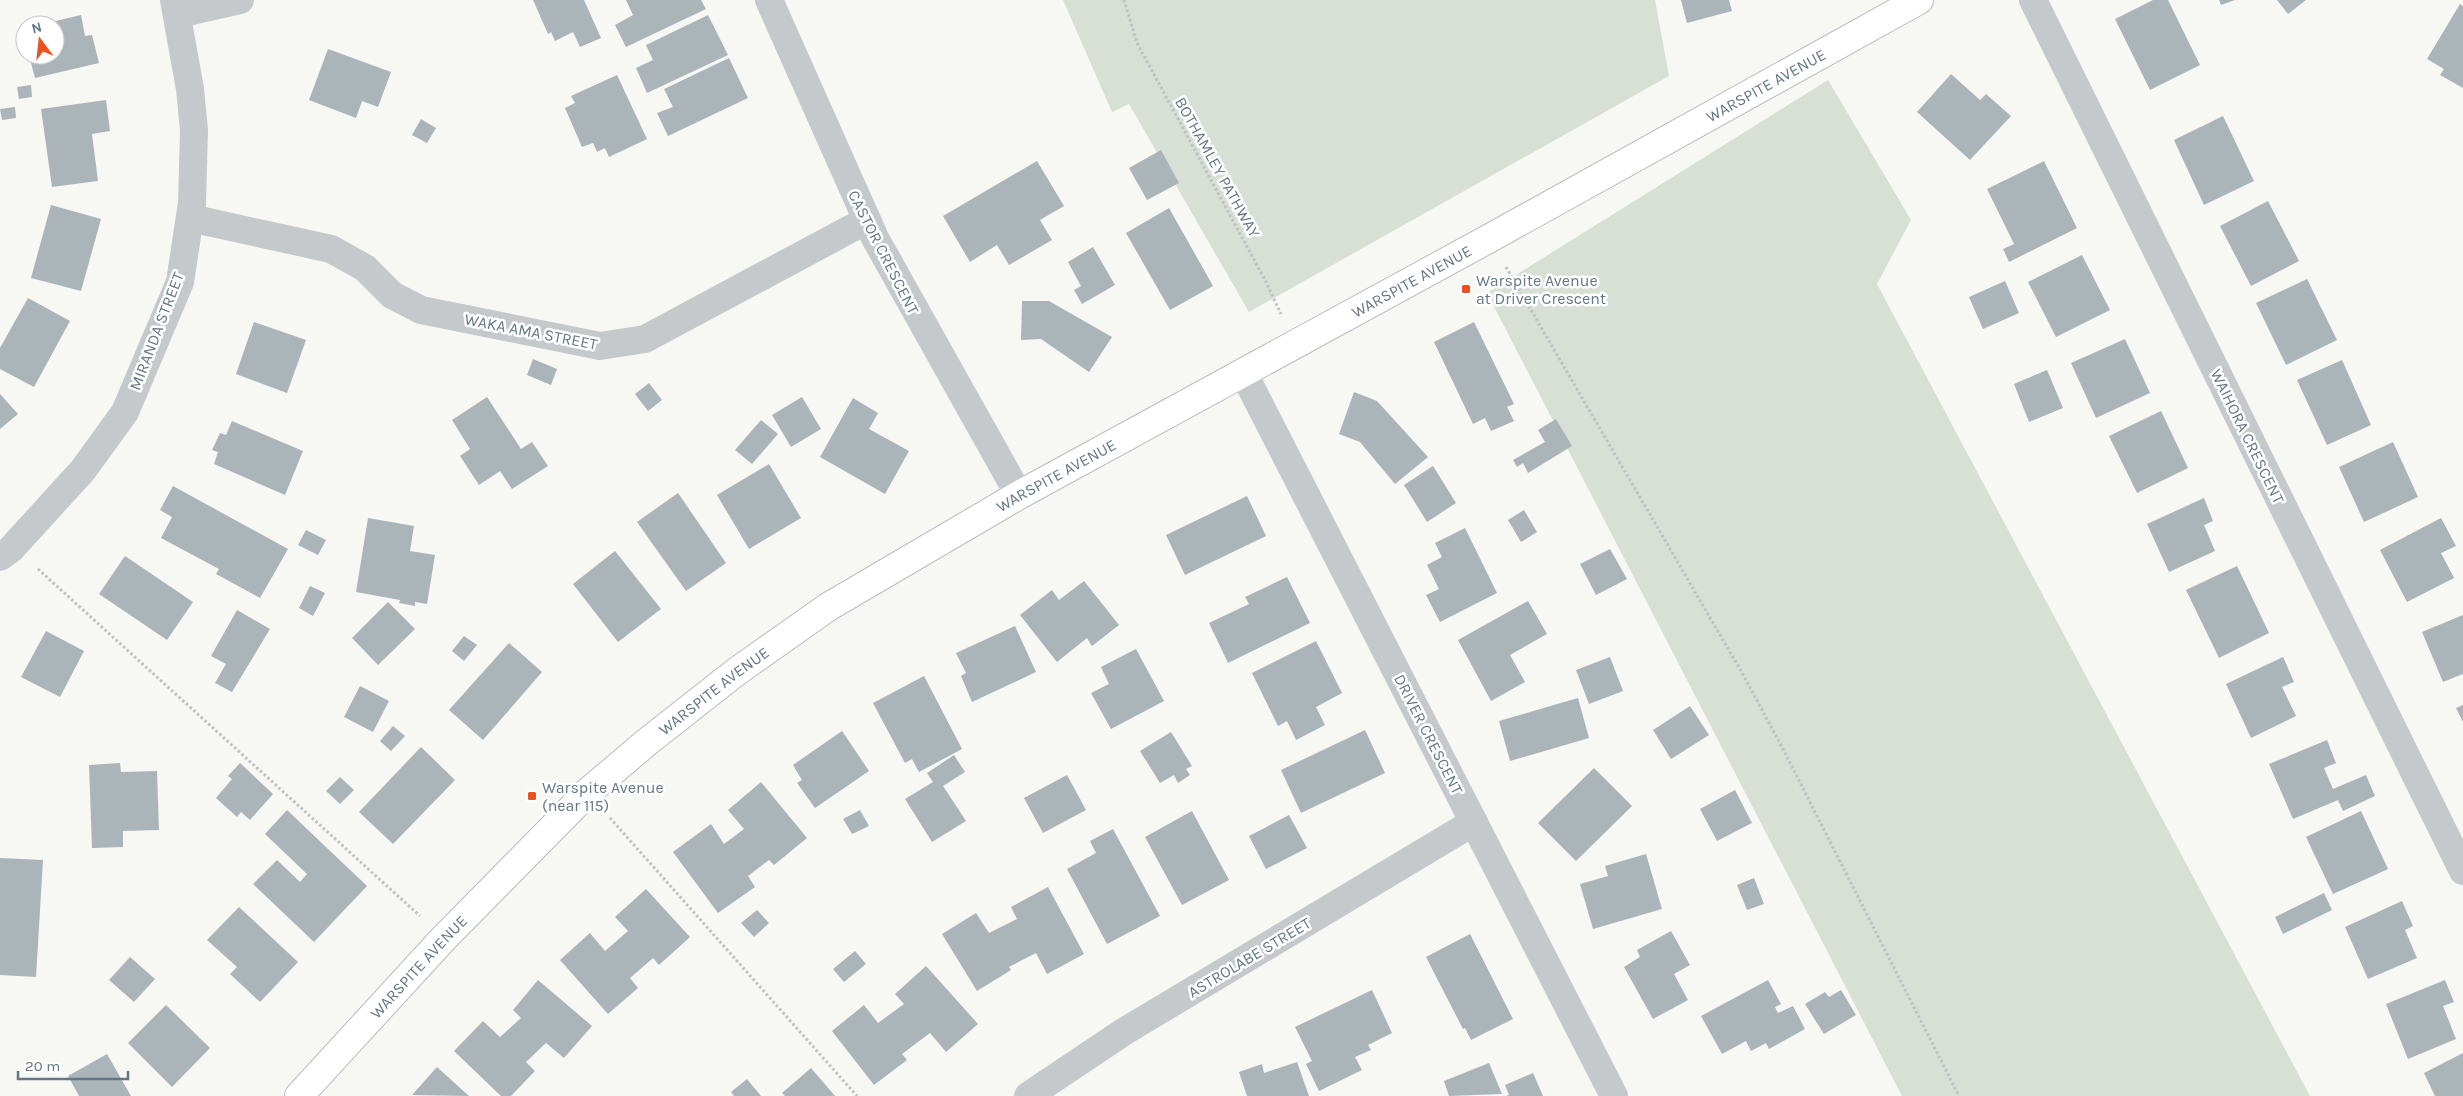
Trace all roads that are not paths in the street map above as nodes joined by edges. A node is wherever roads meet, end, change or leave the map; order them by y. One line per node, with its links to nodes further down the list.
1 (240, 0): 5 (street)
2 (769, 0): 7 (street, CASTOR CRESCENT)
3 (1919, 0): 8 (main road, WARSPITE AVENUE)
4 (2032, 0): 12 (street, WAIHORA CRESCENT)
5 (176, 7): 6 (street, MIRANDA STREET)
6 (190, 218): 7 (street, WAKA AMA STREET); 10 (street, MIRANDA STREET)
7 (867, 220): 9 (street, CASTOR CRESCENT)
8 (1243, 372): 9 (main road, WARSPITE AVENUE); 11 (street, DRIVER CRESCENT)
9 (1019, 495): 13 (main road, WARSPITE AVENUE)
10 (5, 553)
11 (1474, 822): 14 (street, ASTROLABE STREET); 15 (street, DRIVER CRESCENT)
12 (2463, 871)
13 (299, 1096)
14 (1028, 1096)
15 (1614, 1096)

